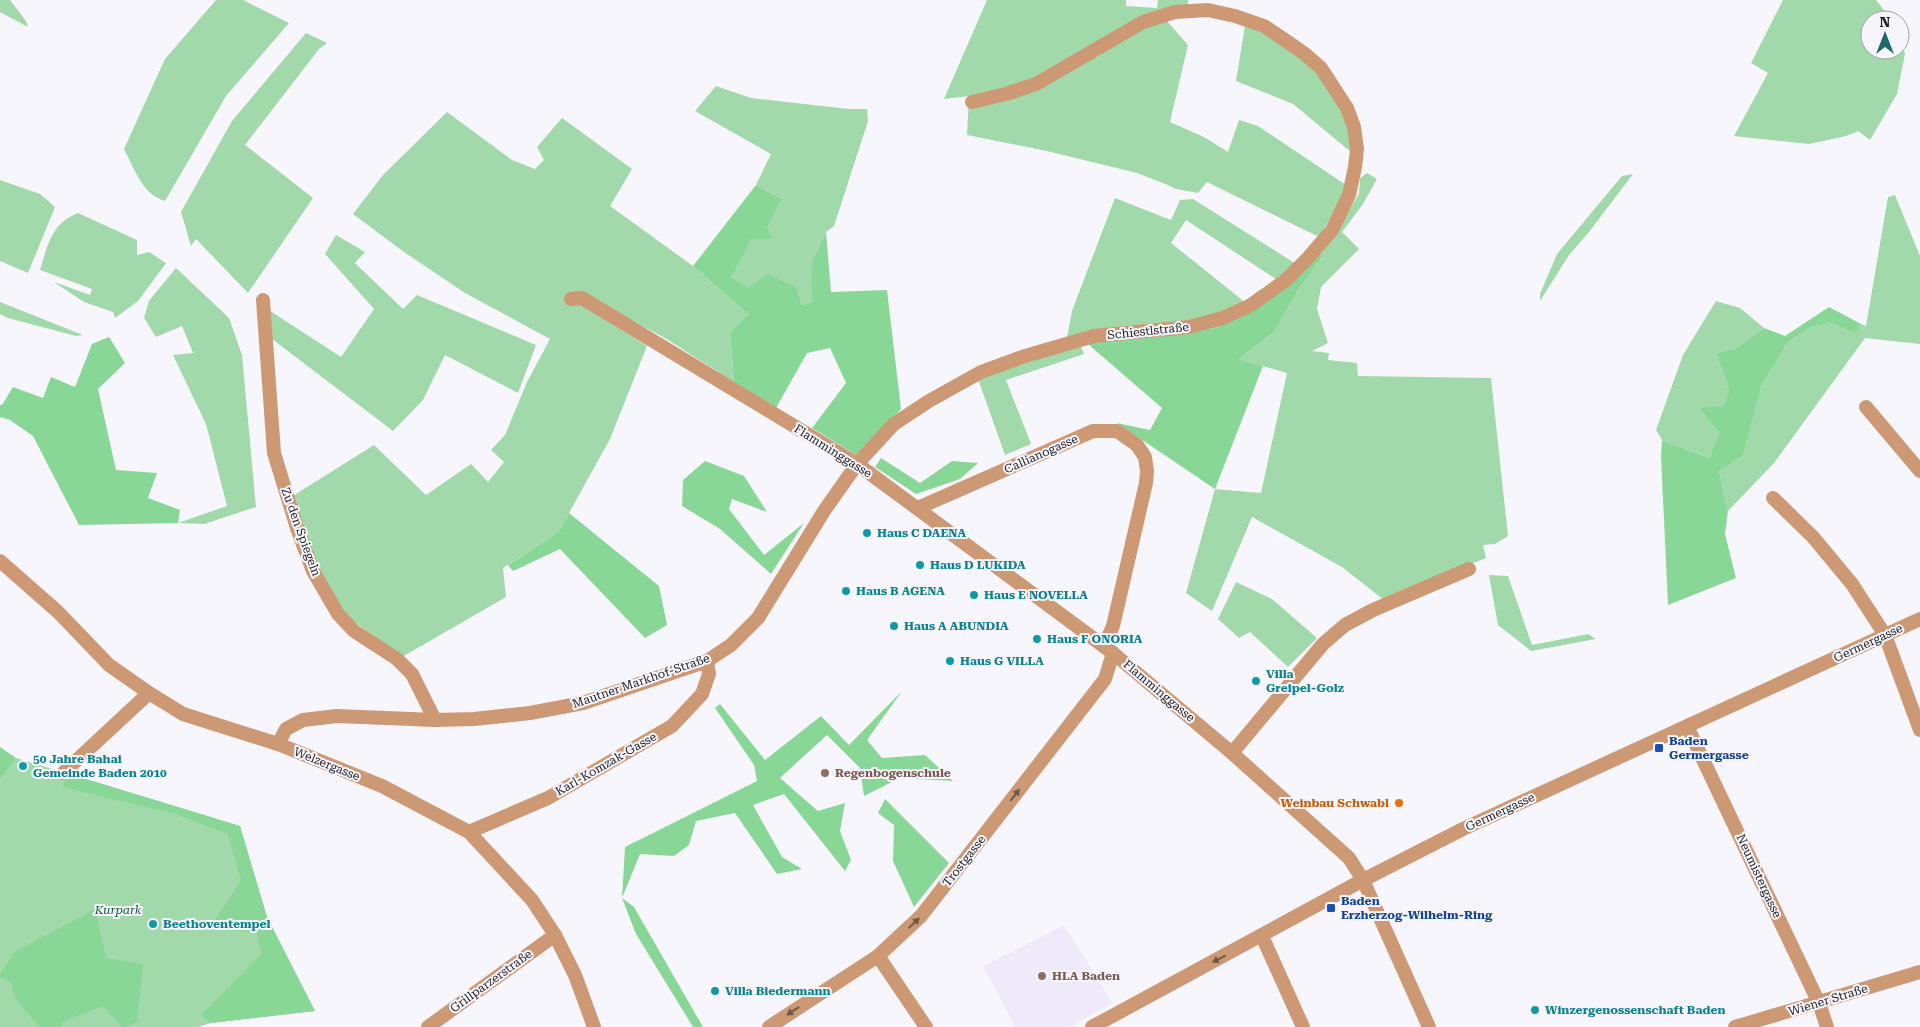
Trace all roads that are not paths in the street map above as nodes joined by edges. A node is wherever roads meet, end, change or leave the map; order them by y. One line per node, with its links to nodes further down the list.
1 (972, 102): 5 (street, Schiestlstraße)
2 (571, 299): 5 (street, Flamminggasse)
3 (263, 300): 17 (street, Zu den Spiegeln)
4 (1866, 407): 7 (street)
5 (857, 464): 9 (street, Flamminggasse); 15 (street, Mautner Markhof-Straße)
6 (1147, 470): 9 (street, Callianogasse); 14 (street, Trostgasse)
7 (1920, 471)
8 (1774, 498): 13 (street)
9 (918, 508): 14 (street, Flamminggasse)
10 (0, 561): 16 (street, Welzergasse)
11 (1469, 570): 21 (street)
12 (1920, 619): 13 (street, Germergasse)
13 (1884, 635): 18 (street, Germergasse); 19 (street)
14 (1108, 649): 21 (street, Flamminggasse); 27 (street, Trostgasse, one-way to 14)
15 (707, 661): 17 (street, Mautner Markhof-Straße); 23 (street, Karl-Komzak-Gasse)
16 (149, 693): 20 (street, Welzergasse); 22 (street)
17 (435, 720): 20 (street, Mautner Markhof-Straße)
18 (1687, 726): 24 (street, Germergasse); 29 (street, Neumistergasse)
19 (1920, 730)
20 (278, 744): 23 (street, Welzergasse)
21 (1232, 753): 24 (street, Flamminggasse)
22 (63, 773)
23 (469, 832): 25 (street, Welzergasse)
24 (1363, 880): 26 (street, Germergasse); 36 (street, Flamminggasse)
25 (555, 935): 30 (street, Grillparzerstraße); 31 (street, Welzergasse)
26 (1262, 936): 34 (street, Germergasse, one-way to 34); 35 (street)
27 (878, 956): 32 (street, Trostgasse, one-way to 32); 33 (street)
28 (1920, 972): 29 (street, Wiener Straße)
29 (1819, 1002): 37 (street, Wiener Straße); 38 (street, Neumistergasse)
30 (428, 1027)
31 (594, 1027)
32 (769, 1027)
33 (926, 1027)
34 (1092, 1027)
35 (1304, 1027)
36 (1429, 1027)
37 (1735, 1027)
38 (1827, 1027)

